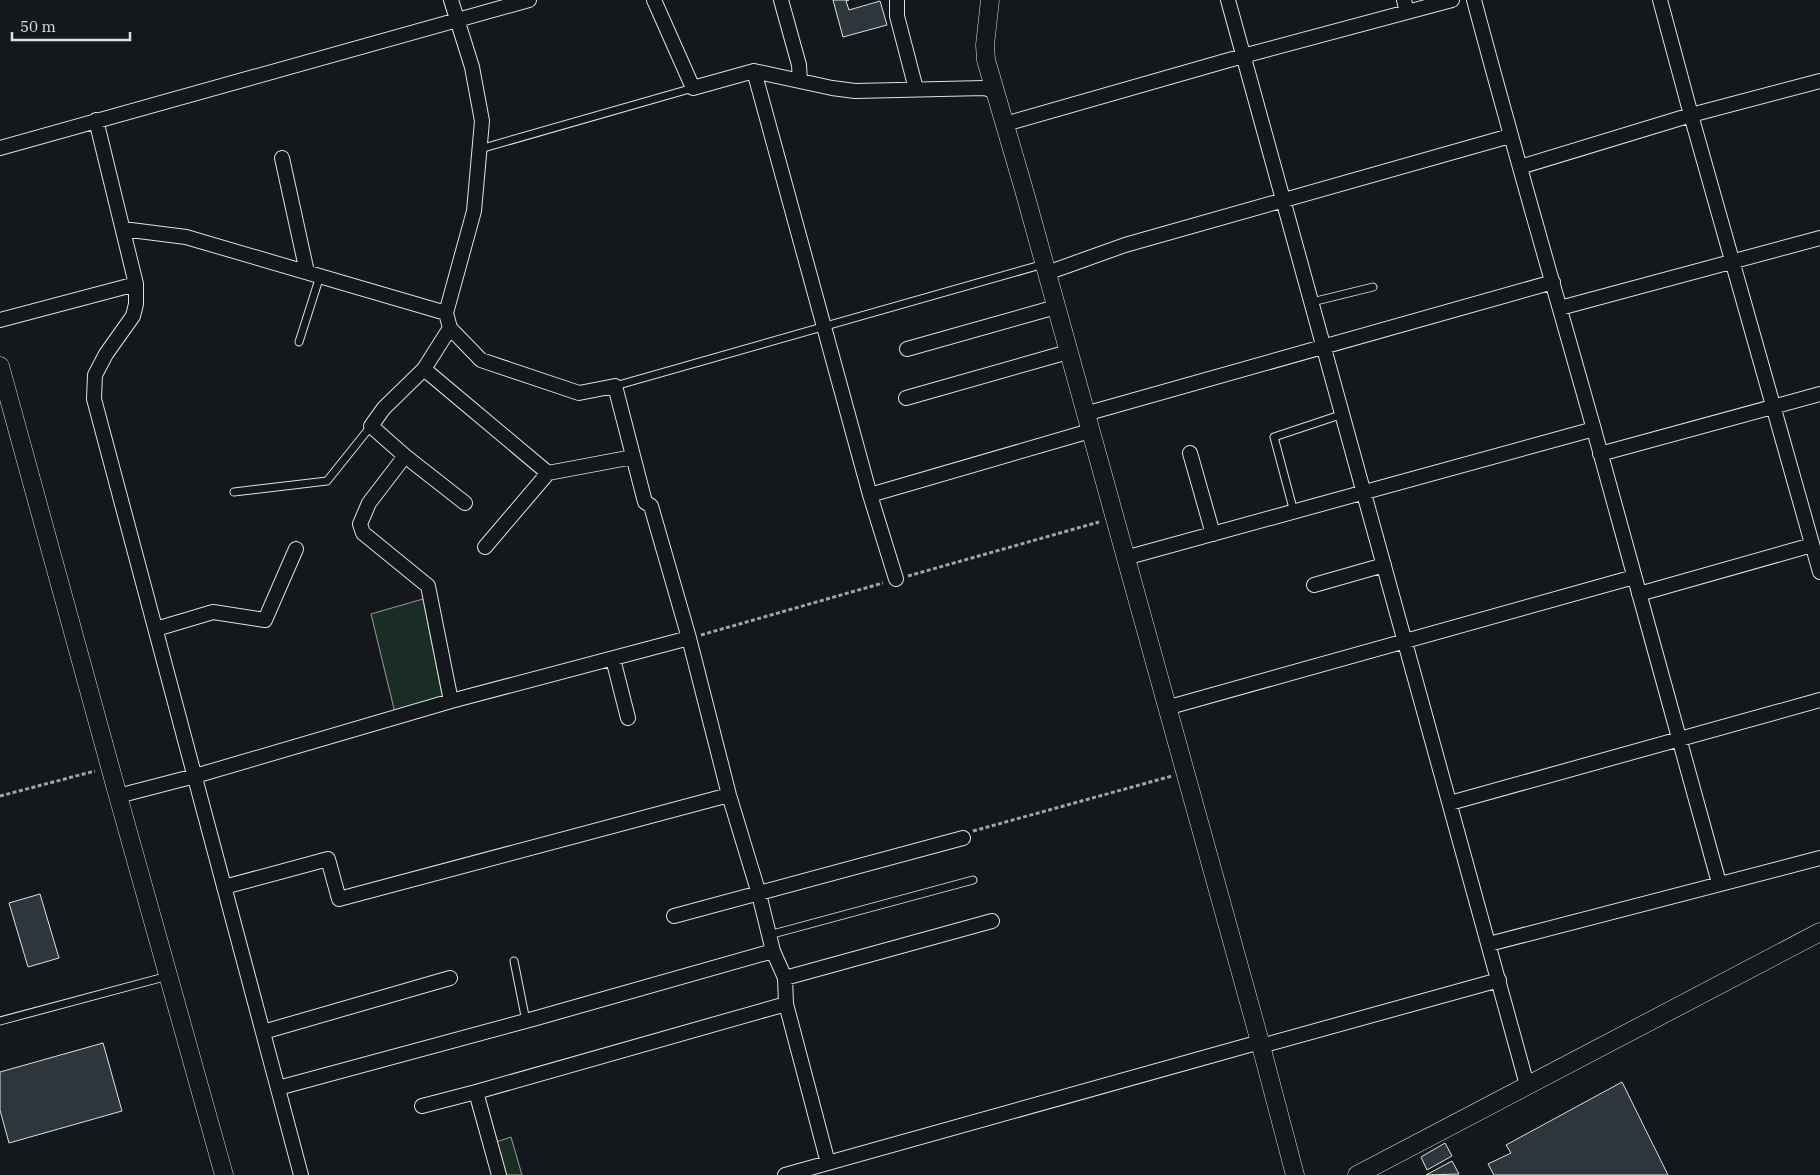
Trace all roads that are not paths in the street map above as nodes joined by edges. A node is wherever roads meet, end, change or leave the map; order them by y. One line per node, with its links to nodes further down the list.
1 (450, 0): 12 (street)
2 (654, 0): 17 (street)
3 (781, 0): 15 (street)
4 (897, 0): 18 (street)
5 (990, 0): 19 (street)
6 (1228, 0): 13 (street)
7 (1452, 0): 11 (street)
8 (1474, 0): 23 (street)
9 (1660, 0): 20 (street)
10 (523, 1): 12 (street)
11 (1405, 6): 13 (street)
12 (456, 20): 21 (street); 25 (street)
13 (1243, 56): 22 (street); 28 (street)
14 (754, 71): 15 (street); 17 (street); 42 (street)
15 (800, 81): 18 (street)
16 (1820, 81): 20 (street)
17 (693, 88): 25 (lane)
18 (916, 89): 19 (street)
19 (995, 91): 22 (street)
20 (1691, 115): 27 (street); 31 (street)
21 (96, 120): 24 (street); 29 (street)
22 (1005, 124): 32 (street)
23 (1510, 136): 27 (street); 28 (street)
24 (0, 148)
25 (480, 149): 40 (street)
26 (282, 158): 33 (street)
27 (1520, 167): 34 (street)
28 (1283, 200): 32 (street); 37 (street)
29 (123, 229): 33 (street); 35 (street)
30 (1820, 238): 31 (street)
31 (1732, 262): 39 (street); 53 (street)
32 (1045, 268): 38 (street); 42 (lane)
33 (313, 274): 40 (street); 44 (lane)
34 (1553, 282): 39 (street); 45 (street)
35 (136, 284): 41 (street); 80 (street)
36 (1374, 287): 37 (lane)
37 (1312, 302): 45 (street)
38 (1056, 307): 46 (street); 47 (street)
39 (1560, 308): 57 (street)
40 (446, 313): 43 (street)
41 (0, 320)
42 (824, 325): 50 (lane); 66 (street)
43 (450, 328): 49 (street); 50 (street)
44 (299, 342)
45 (1324, 347): 54 (street); 55 (street)
46 (907, 349)
47 (1068, 352): 52 (street); 54 (street)
48 (0, 366): 91 (street)
49 (424, 369): 56 (street); 63 (street)
50 (615, 386): 62 (street)
51 (1820, 394): 53 (street)
52 (906, 398)
53 (1773, 407): 60 (street); 70 (street)
54 (1085, 414): 58 (street)
55 (1343, 414): 65 (street); 68 (lane)
56 (371, 426): 61 (street); 64 (lane)
57 (1594, 429): 60 (street); 65 (street)
58 (1090, 432): 66 (street); 73 (street)
59 (1190, 453): 69 (street)
60 (1600, 454): 76 (street)
61 (405, 456): 67 (street); 85 (street)
62 (633, 457): 63 (street); 81 (street)
63 (548, 473): 71 (street)
64 (234, 492)
65 (1364, 493): 68 (street); 74 (street)
66 (870, 495): 77 (street)
67 (465, 503)
68 (1294, 512): 69 (street)
69 (1214, 534): 73 (street)
70 (1812, 545): 75 (street); 79 (street)
71 (485, 547)
72 (296, 549): 80 (street)
73 (1125, 558): 86 (street)
74 (1384, 565): 78 (street); 82 (street)
75 (1820, 569)
76 (1634, 577): 79 (street); 82 (street)
77 (896, 579)
78 (1314, 584)
79 (1639, 594): 88 (street)
80 (156, 628): 89 (street)
81 (689, 638): 83 (street); 90 (street)
82 (1406, 642): 86 (street); 92 (street)
83 (613, 659): 85 (street); 87 (street)
84 (1820, 700): 88 (street)
85 (451, 701): 89 (street)
86 (1166, 708): 114 (street)
87 (628, 718)
88 (1678, 740): 92 (street); 96 (street)
89 (195, 776): 91 (street); 97 (street)
90 (729, 794): 97 (street); 98 (street)
91 (118, 796): 106 (street)
92 (1450, 803): 103 (street)
93 (963, 838): 98 (street)
94 (1820, 858): 96 (street)
95 (973, 880): 102 (lane)
96 (1719, 883): 103 (street)
97 (224, 887): 113 (street)
98 (759, 894): 99 (street); 102 (street)
99 (674, 916)
100 (992, 921): 108 (street)
101 (1820, 932): 115 (street)
102 (769, 935): 104 (street)
103 (1489, 944): 109 (street)
104 (773, 951): 108 (street); 112 (street)
105 (514, 961): 112 (lane)
106 (168, 976): 111 (lane); 120 (street)
107 (450, 978): 113 (street)
108 (785, 978): 110 (street)
109 (1498, 980): 114 (street); 115 (street)
110 (786, 1004): 117 (street); 119 (street)
111 (0, 1020)
112 (526, 1021): 116 (street)
113 (263, 1032): 116 (street)
114 (1261, 1044): 119 (street); 124 (street)
115 (1527, 1085): 125 (street)
116 (278, 1088): 121 (street)
117 (476, 1092): 118 (street); 122 (street)
118 (422, 1106)
119 (828, 1163): 123 (street)
120 (224, 1175)
121 (301, 1175)
122 (499, 1175)
123 (785, 1175)
124 (1295, 1175)
125 (1356, 1175)

